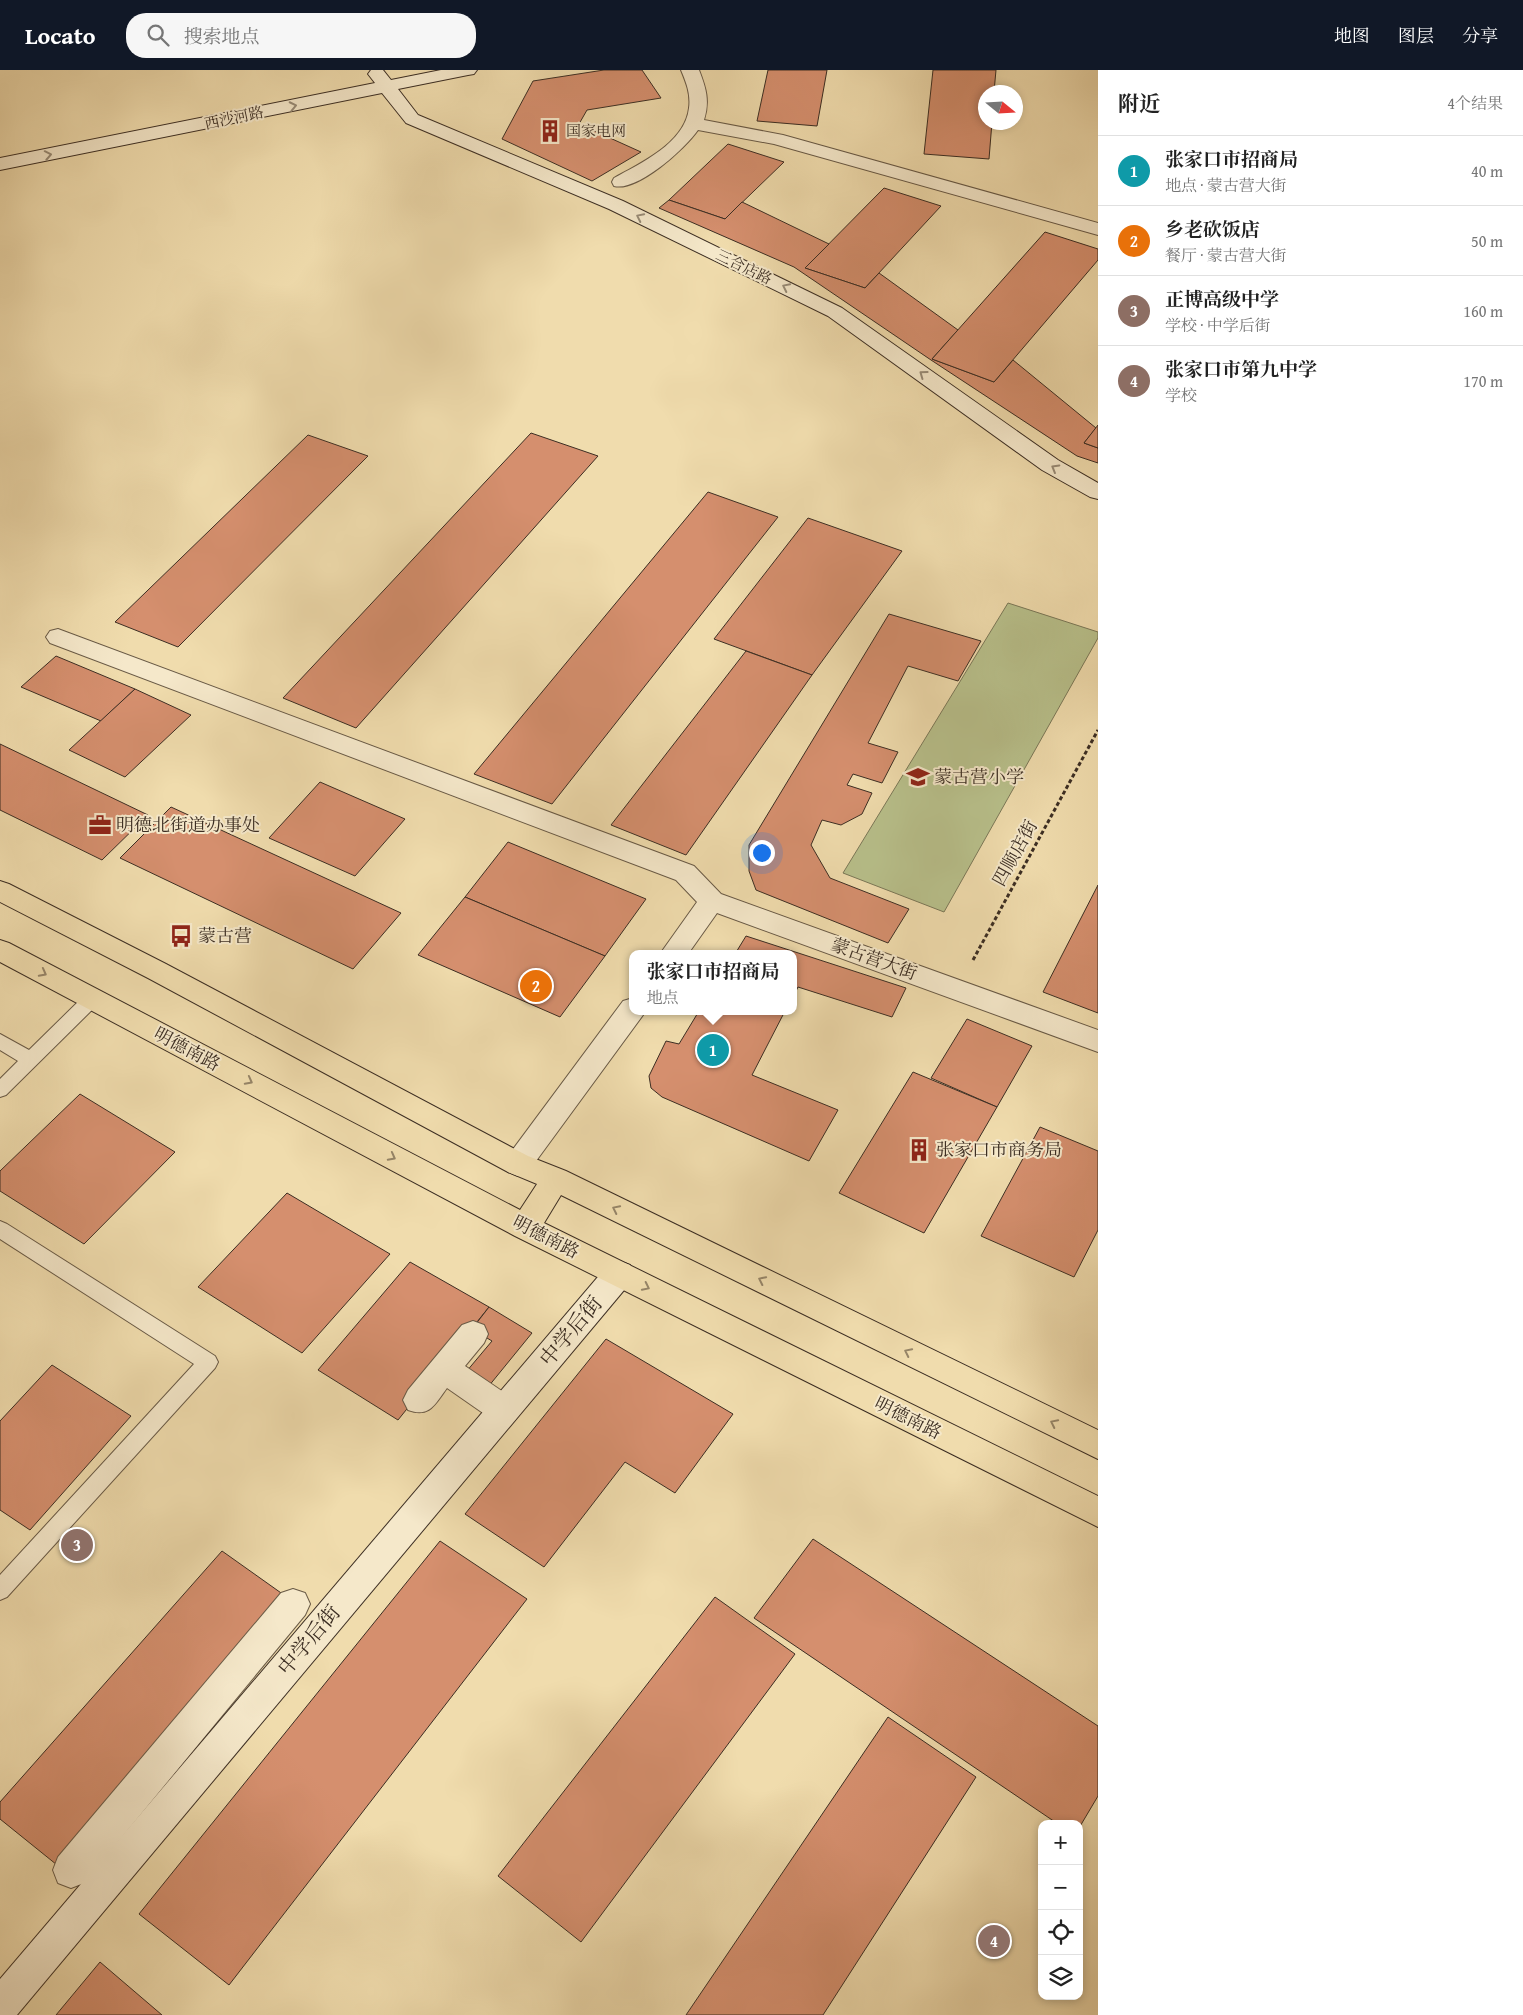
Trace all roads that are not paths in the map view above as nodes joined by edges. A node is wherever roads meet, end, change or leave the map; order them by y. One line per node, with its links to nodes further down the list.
1 (400, 70): 4 (street, 西沙河路)
2 (468, 70): 4 (street, 西沙河路)
3 (690, 70): 5 (street)
4 (382, 81): 6 (street, 西沙河路); 7 (street, 西沙河路, one-way to 4); 10 (street, 三合店路, one-way to 4)
5 (694, 124): 8 (street); 9 (street)
6 (0, 148)
7 (0, 164)
8 (621, 182)
9 (1098, 229)
10 (1098, 492)
11 (58, 637): 13 (street)
12 (0, 890): 22 (main road)
13 (712, 901): 15 (street); 19 (street, 蒙古营大街)
14 (0, 950): 16 (main road, 明德南路, one-way to 16)
15 (676, 950)
16 (92, 999): 20 (lane); 24 (main road, 明德南路, one-way to 24)
17 (629, 1013): 22 (street)
18 (0, 1041): 20 (lane)
19 (1098, 1041)
20 (31, 1060): 21 (lane)
21 (0, 1090)
22 (518, 1164): 23 (main road)
23 (556, 1179): 24 (main road); 31 (main road, one-way to 23)
24 (525, 1227): 26 (main road, 明德南路)
25 (0, 1228): 33 (lane)
26 (619, 1274): 30 (street, 中学后街); 32 (main road, 明德南路, one-way to 32)
27 (473, 1334): 28 (street)
28 (444, 1369): 29 (street); 30 (street)
29 (419, 1400)
30 (504, 1410): 36 (street, 中学后街)
31 (1098, 1445)
32 (1098, 1512)
33 (0, 1590)
34 (293, 1604): 35 (street)
35 (186, 1733): 36 (street); 37 (street)
36 (213, 1754): 38 (street, 中学后街)
37 (71, 1870)
38 (0, 2007)

